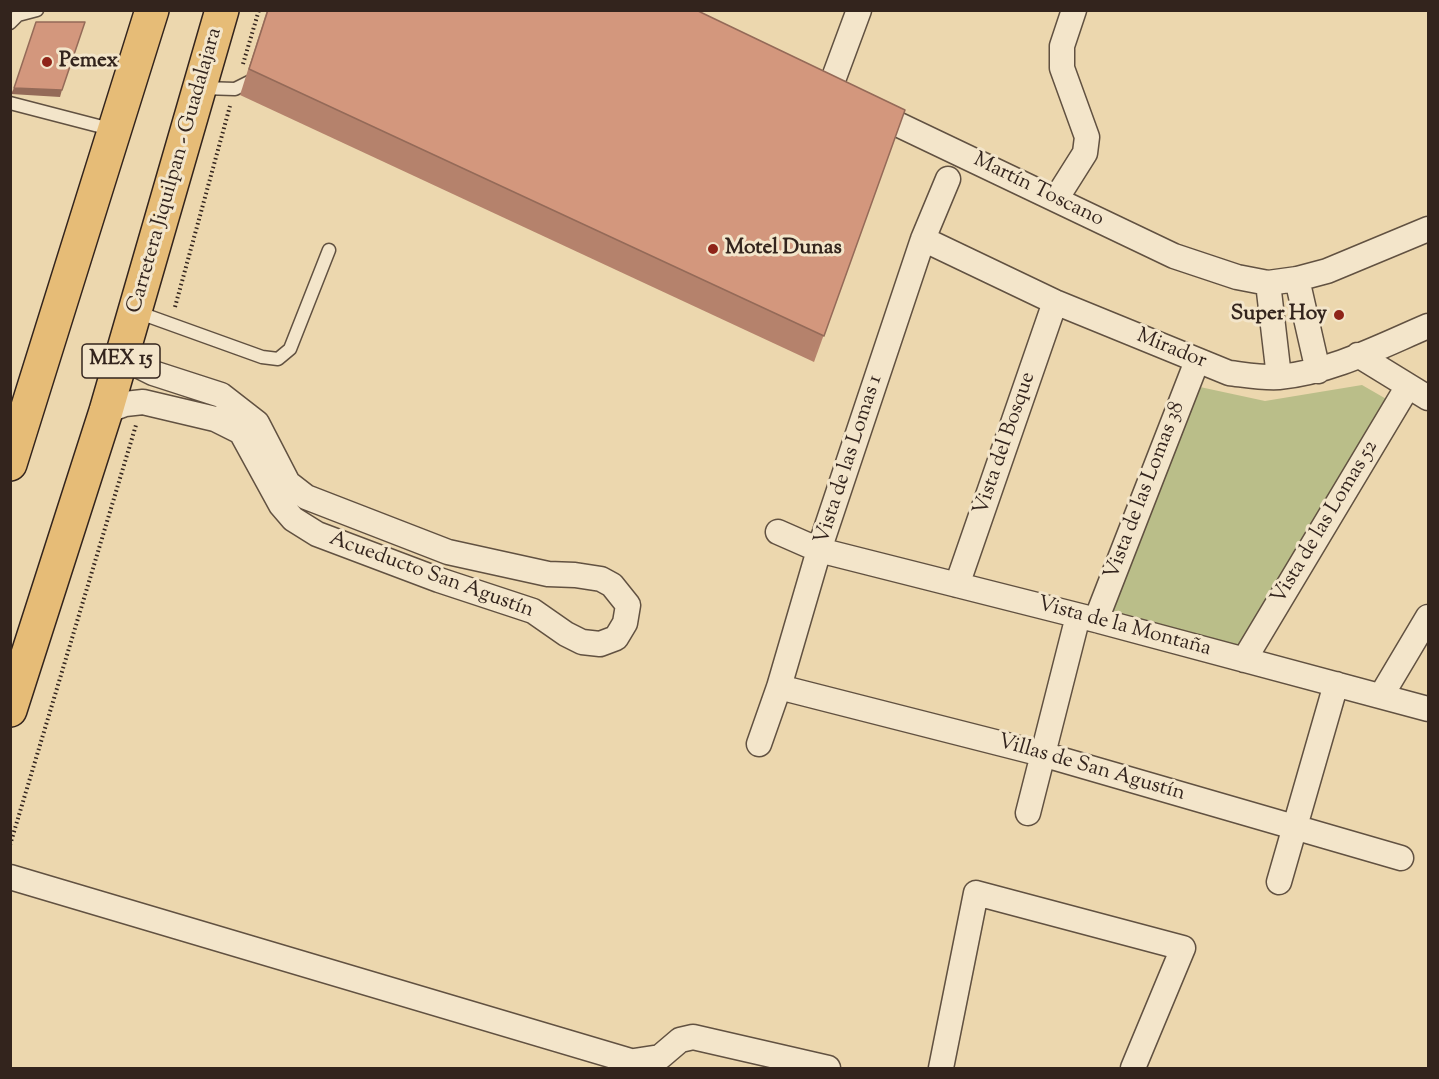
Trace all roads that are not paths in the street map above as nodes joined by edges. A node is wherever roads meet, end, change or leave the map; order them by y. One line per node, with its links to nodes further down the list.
1 (37, 10): 6 (lane)
2 (152, 10): 10 (highway)
3 (222, 10): 8 (highway, Carretera Jiquilpan - Guadalajara / MEX 15)
4 (860, 10): 12 (street, Martín Toscano)
5 (1074, 10): 12 (street)
6 (10, 23)
7 (265, 73): 8 (lane)
8 (198, 88): 19 (highway, Carretera Jiquilpan - Guadalajara / MEX 15)
9 (10, 103): 10 (lane)
10 (116, 131): 30 (highway)
11 (948, 179): 14 (street, Vista de las Lomas 1)
12 (1056, 199): 17 (street, Martín Toscano)
13 (1428, 229): 16 (street, Martín Toscano)
14 (923, 239): 18 (street, Mirador); 32 (street, Vista de las Lomas 1)
15 (329, 250): 19 (lane)
16 (1297, 279): 17 (street, Martín Toscano); 24 (street)
17 (1268, 284): 25 (street)
18 (1055, 302): 23 (street, Mirador); 35 (street, Vista del Bosque)
19 (136, 311): 21 (highway, Carretera Jiquilpan - Guadalajara / MEX 15)
20 (1428, 326): 22 (street, Mirador)
21 (123, 353): 28 (highway, Carretera Jiquilpan - Guadalajara / MEX 15); 29 (street, Acueducto San Agustín)
22 (1358, 355): 24 (street, Mirador); 26 (street)
23 (1197, 361): 25 (street, Mirador); 37 (street, Vista de las Lomas 38)
24 (1318, 371): 25 (street, Mirador)
25 (1279, 377)
26 (1408, 386): 27 (street); 38 (street, Vista de las Lomas 52)
27 (1428, 399)
28 (106, 411): 29 (street); 43 (highway, Carretera Jiquilpan - Guadalajara / MEX 15)
29 (249, 428): 33 (street, Acueducto San Agustín); 34 (street, Acueducto San Agustín)
30 (10, 464)
31 (778, 532): 32 (street, Vista de la Montaña)
32 (819, 550): 35 (street, Vista de la Montaña); 40 (street, Vista de las Lomas 1)
33 (448, 552): 34 (street); 34 (street, Acueducto San Agustín)
34 (439, 580)
35 (957, 585): 37 (street, Vista de la Montaña)
36 (1428, 617): 41 (street)
37 (1087, 618): 38 (street, Vista de la Montaña); 45 (street, Vista de las Lomas 38)
38 (1244, 660): 39 (street, Vista de la Montaña)
39 (1336, 684): 41 (street, Vista de la Montaña); 47 (street)
40 (779, 687): 44 (street, Vista de las Lomas 1); 45 (street, Villas de San Agustín)
41 (1381, 696): 42 (street, Vista de la Montaña)
42 (1428, 709)
43 (10, 710)
44 (759, 744)
45 (1042, 754): 46 (street, Vista de las Lomas 38); 47 (street, Villas de San Agustín)
46 (1028, 813)
47 (1294, 827): 48 (street, Villas de San Agustín); 50 (street)
48 (1401, 858)
49 (10, 877): 51 (street)
50 (1279, 882)
51 (631, 1062): 52 (street); 53 (street)
52 (654, 1068)
53 (828, 1068)
54 (942, 1068): 55 (street)
55 (1133, 1068)

